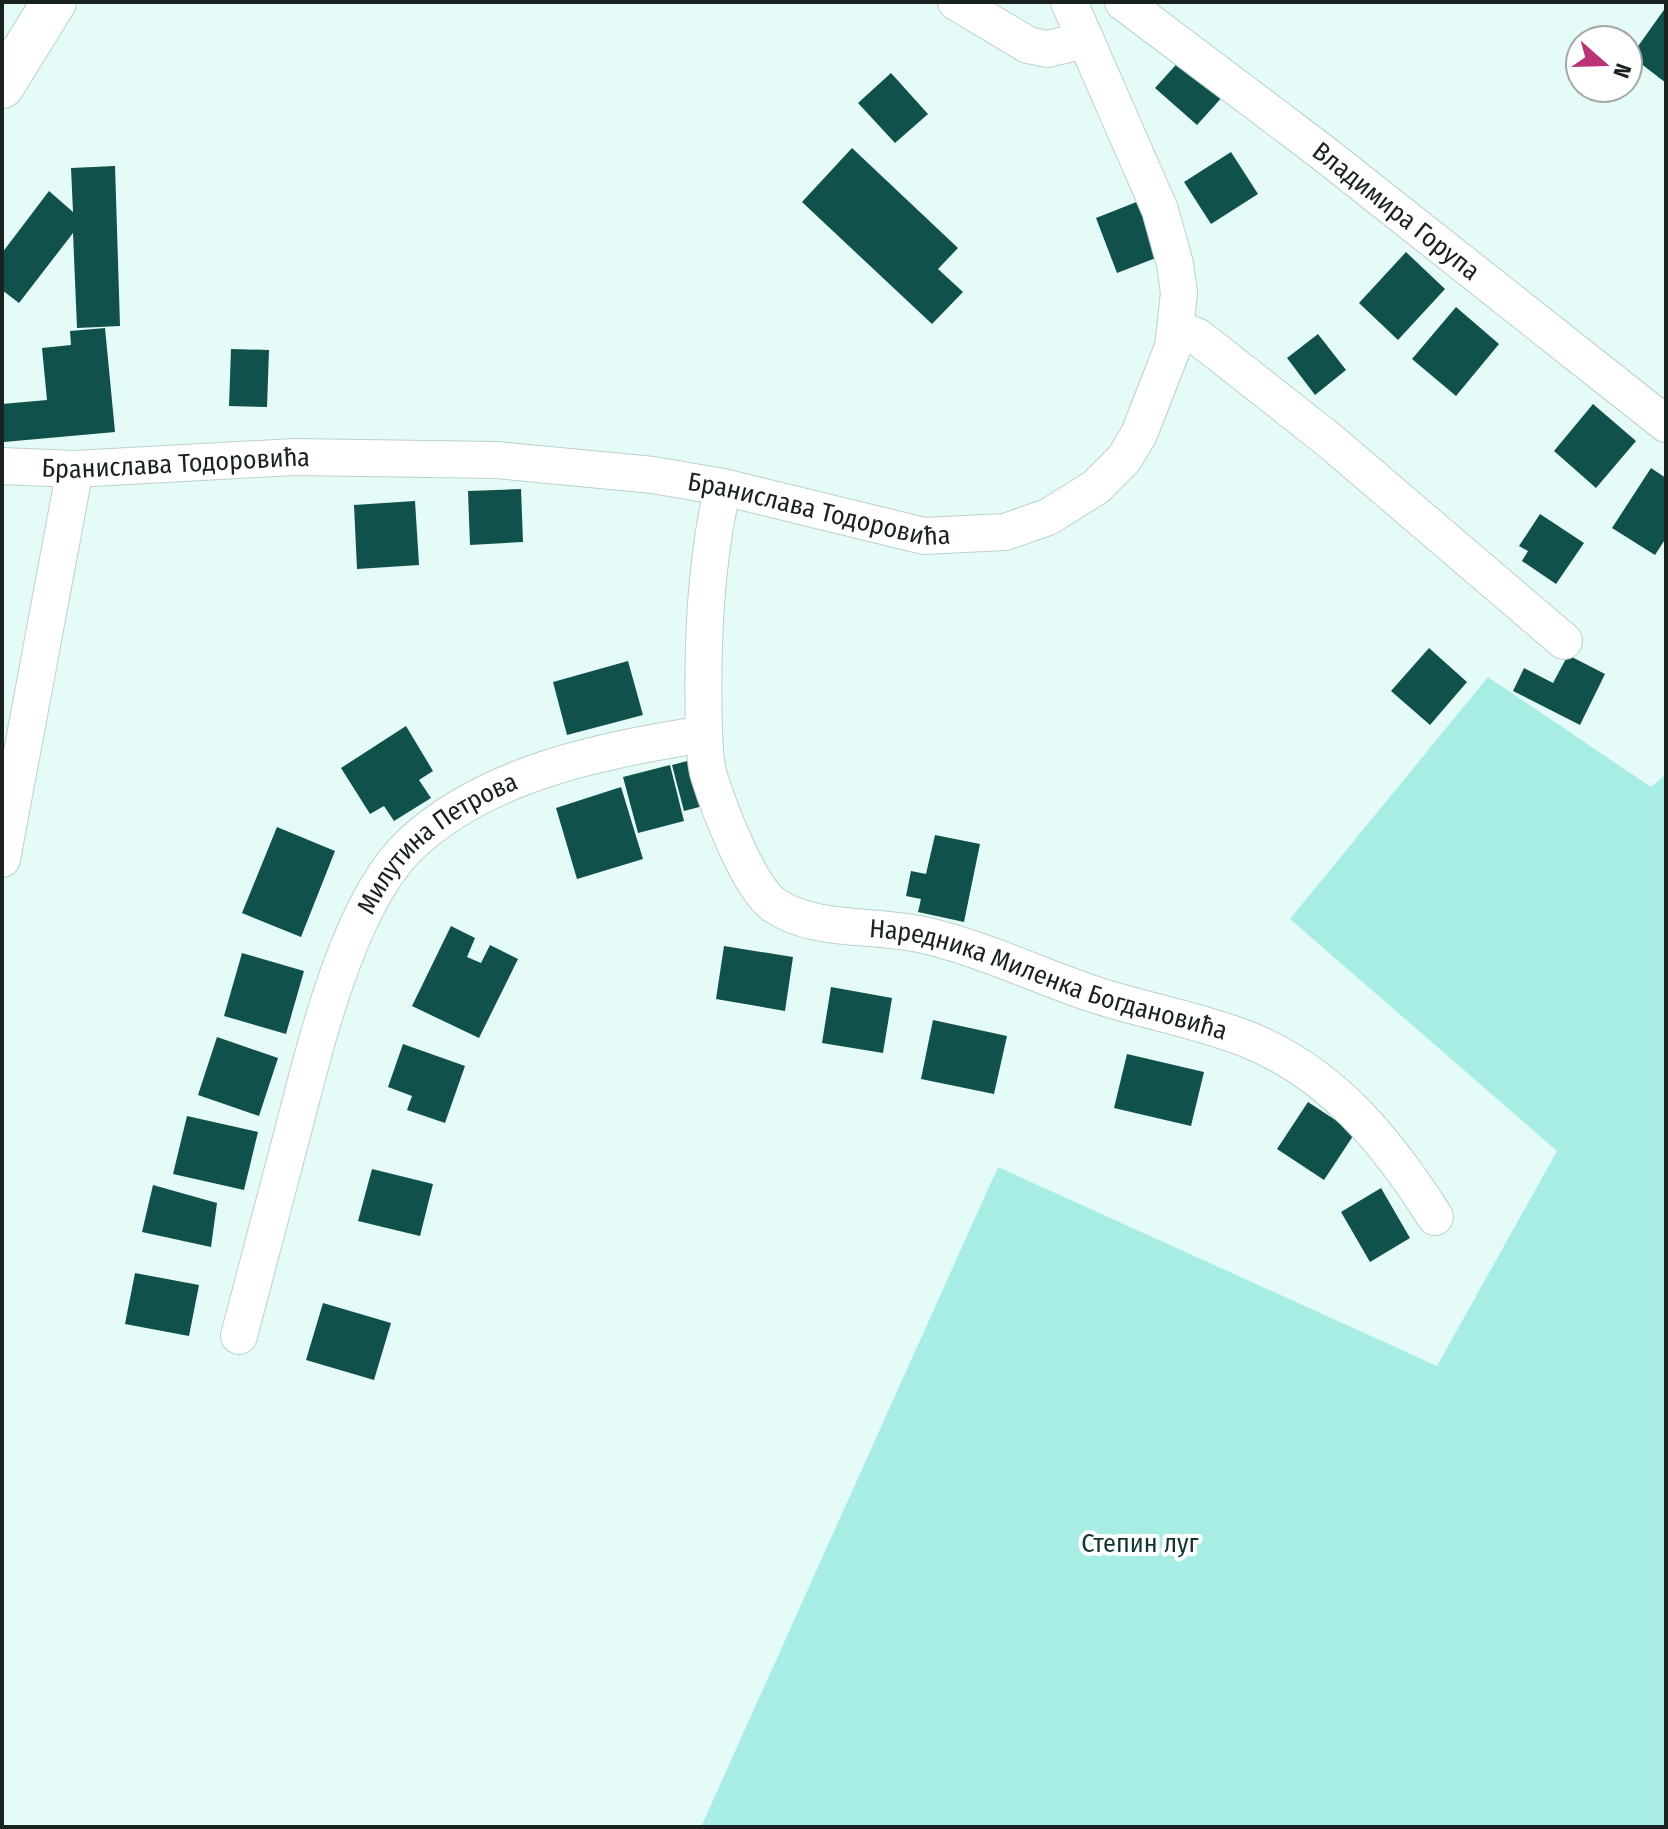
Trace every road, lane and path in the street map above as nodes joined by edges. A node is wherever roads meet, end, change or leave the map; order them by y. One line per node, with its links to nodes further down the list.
1 (54, 2): 6 (main road)
2 (956, 2): 5 (street)
3 (1069, 2): 5 (street, Бранислава Тодоровића)
4 (1123, 2): 8 (street, Владимира Горупа)
5 (1086, 40): 7 (street, Бранислава Тодоровића)
6 (2, 86)
7 (1177, 328): 11 (street, Бранислава Тодоровића); 12 (street)
8 (1666, 424)
9 (2, 466): 10 (street, Бранислава Тодоровића)
10 (75, 469): 11 (street, Бранислава Тодоровића); 14 (street)
11 (723, 487): 13 (street)
12 (1564, 641)
13 (704, 734): 15 (street, Наредника Миленка Богдановића); 16 (street, Милутина Петрова)
14 (2, 859)
15 (1435, 1217)
16 (239, 1336)

